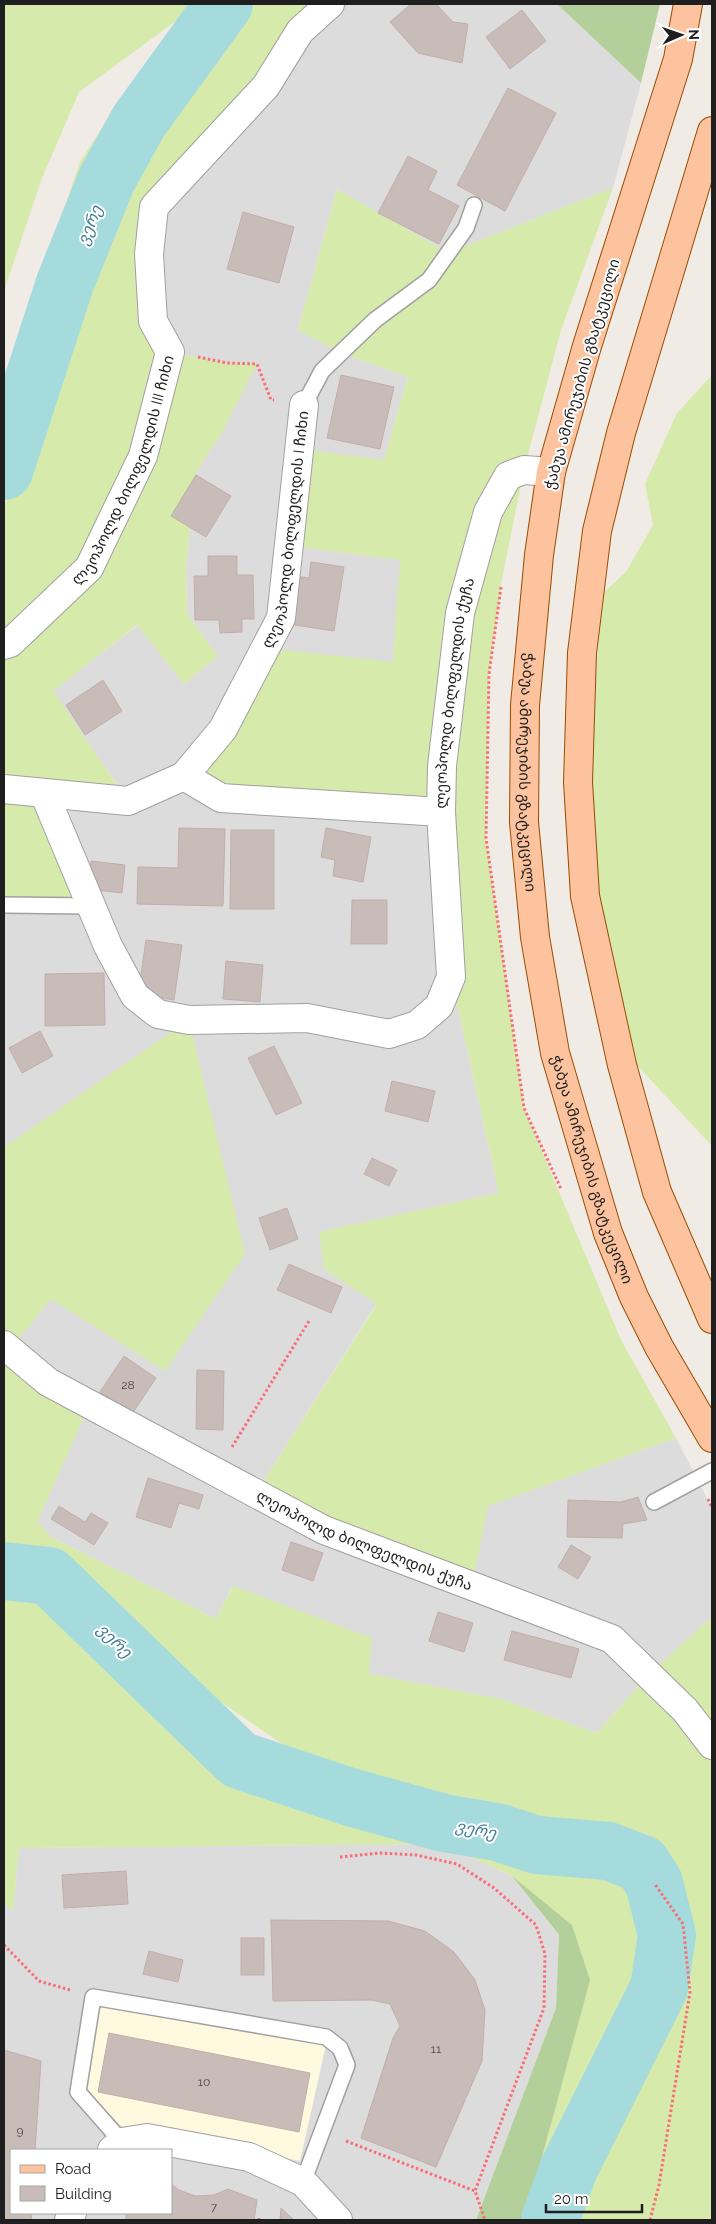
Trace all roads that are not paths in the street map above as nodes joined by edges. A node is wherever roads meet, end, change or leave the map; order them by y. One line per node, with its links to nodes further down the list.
1 (330, 4): 7 (street, ლეოპოლდ ბილფელდის III ჩიხი)
2 (688, 4): 6 (main road, ჭაბუა ამირეჯიბის გზატკეცილი)
3 (712, 132): 14 (main road)
4 (474, 205): 5 (lane, ლეოპოლდ ბილფელდის I ჩიხი)
5 (304, 405): 8 (street, ლეოპოლდ ბილფელდის I ჩიხი)
6 (551, 472): 11 (street, ლეოპოლდ ბილფელდის ქუჩა); 16 (main road, ჭაბუა ამირეჯიბის გზატკეცილი)
7 (4, 645)
8 (184, 776): 10 (street); 11 (street, ლეოპოლდ ბილფელდის ქუჩა)
9 (4, 789): 10 (street)
10 (44, 793): 13 (street)
11 (441, 812): 13 (street)
12 (4, 905): 13 (lane)
13 (91, 906)
14 (712, 1319)
15 (4, 1345): 19 (street, ლეოპოლდ ბილფელდის ქუჩა)
16 (712, 1438)
17 (712, 1471): 18 (lane)
18 (654, 1502)
19 (712, 1745)
20 (117, 2146): 21 (street); 21 (lane)
21 (304, 2182): 22 (street)
22 (338, 2220)

